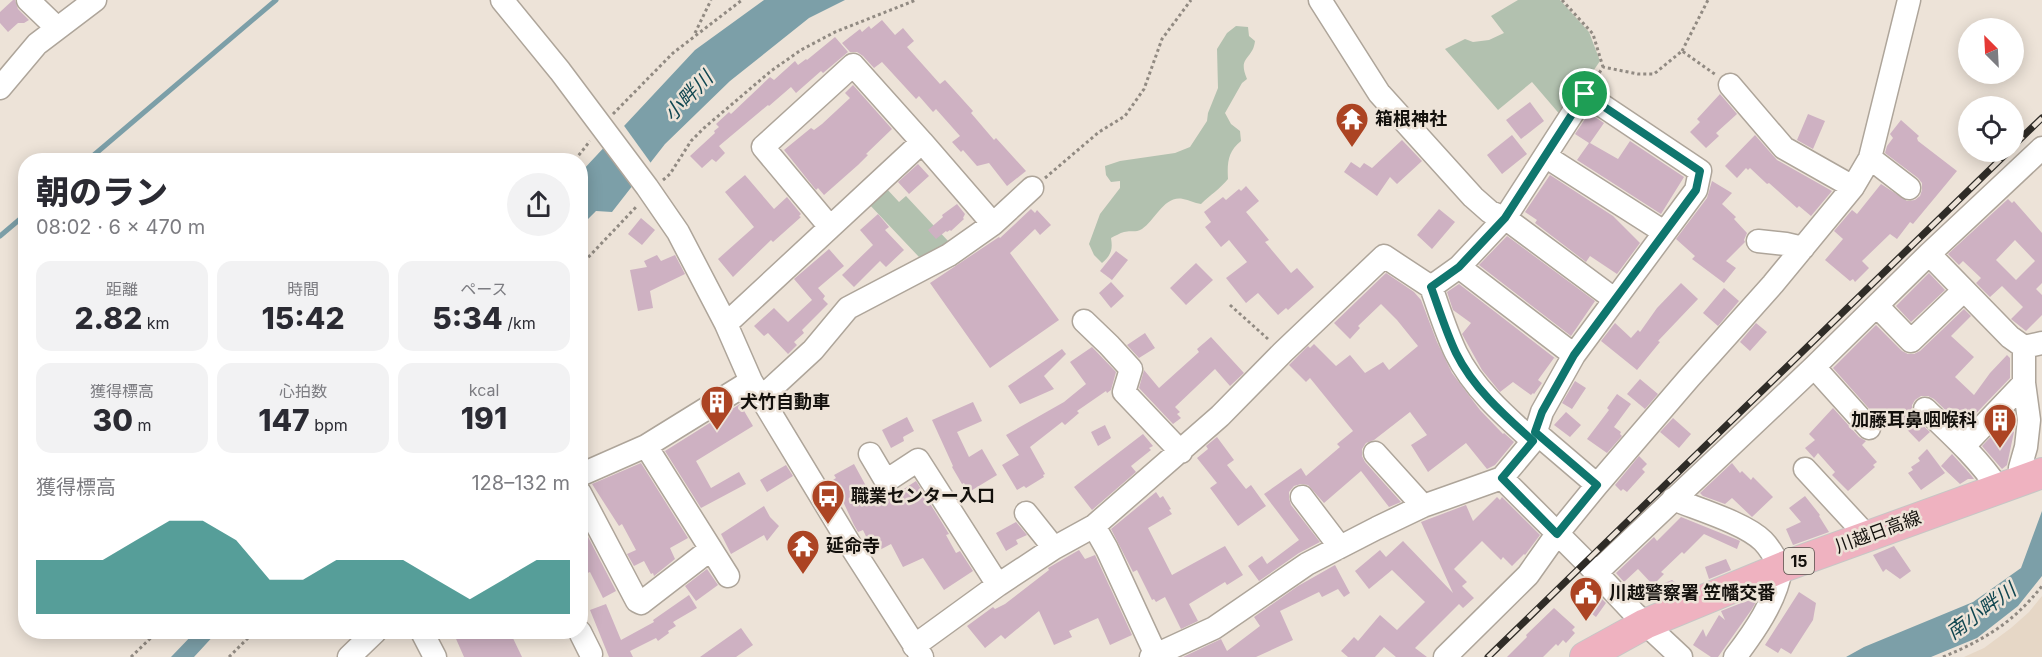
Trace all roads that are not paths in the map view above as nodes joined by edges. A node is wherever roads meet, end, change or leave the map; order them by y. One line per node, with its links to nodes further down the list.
1 (28, 0): 6 (street)
2 (95, 0): 6 (street)
3 (502, 0): 29 (street)
4 (1320, 0): 16 (street)
5 (1909, 0): 12 (street)
6 (57, 28): 8 (street)
7 (1730, 85): 13 (street)
8 (0, 88)
9 (922, 142): 17 (street); 18 (street); 18 (street)
10 (2042, 148): 22 (street)
11 (1545, 156): 16 (street); 19 (street); 19 (street)
12 (1870, 158): 13 (street); 15 (street)
13 (1852, 187): 21 (street)
14 (1032, 188): 17 (street)
15 (1909, 188)
16 (1505, 218): 23 (street); 26 (street)
17 (993, 224): 34 (street)
18 (830, 227): 29 (street)
19 (1664, 232): 26 (street)
20 (1758, 241): 21 (street)
21 (1803, 248): 47 (street)
22 (1929, 254): 25 (street); 27 (street)
23 (1459, 267): 24 (street); 31 (street)
24 (1431, 287): 37 (street); 40 (street)
25 (1963, 291): 27 (street); 30 (street)
26 (1614, 299): 31 (street)
27 (1877, 306): 32 (street)
28 (1084, 321): 40 (street)
29 (726, 324): 34 (street)
30 (2033, 345): 33 (street)
31 (1574, 355): 37 (street)
32 (1814, 367): 36 (street); 49 (street)
33 (2024, 383): 39 (street); 46 (street)
34 (756, 389): 38 (street); 68 (street)
35 (1925, 409): 39 (street)
36 (1869, 428)
37 (1534, 436): 45 (street); 47 (street)
38 (646, 446): 44 (street); 58 (street)
39 (1964, 446): 46 (street)
40 (1180, 452): 53 (street)
41 (1375, 453): 50 (street)
42 (870, 454): 62 (street)
43 (1805, 469): 55 (street)
44 (588, 471)
45 (1502, 478): 50 (street); 54 (street)
46 (2020, 481): 55 (main road, 川越日高線 / 15)
47 (1597, 485): 54 (street)
48 (1302, 497): 56 (street)
49 (1673, 499): 59 (street); 60 (street)
50 (1424, 506): 56 (street)
51 (588, 508): 58 (street)
52 (1026, 513): 57 (street)
53 (1094, 526): 57 (street); 69 (street)
54 (1557, 534): 60 (street); 72 (street)
55 (1868, 536): 59 (main road, 川越日高線 / 15)
56 (1340, 547): 69 (street)
57 (1054, 548): 62 (street)
58 (711, 549): 61 (street)
59 (1781, 569): 63 (main road, 川越日高線 / 15); 75 (street)
60 (1596, 573): 63 (street)
61 (728, 576)
62 (998, 585): 68 (street)
63 (1645, 624): 73 (main road, 川越日高線 / 15); 74 (street)
64 (368, 639): 70 (street)
65 (426, 639): 71 (street)
66 (584, 639): 67 (street)
67 (591, 654)
68 (919, 654)
69 (1153, 656)
70 (349, 657)
71 (435, 657)
72 (1445, 657)
73 (1585, 657)
74 (1680, 657)
75 (1734, 657)

